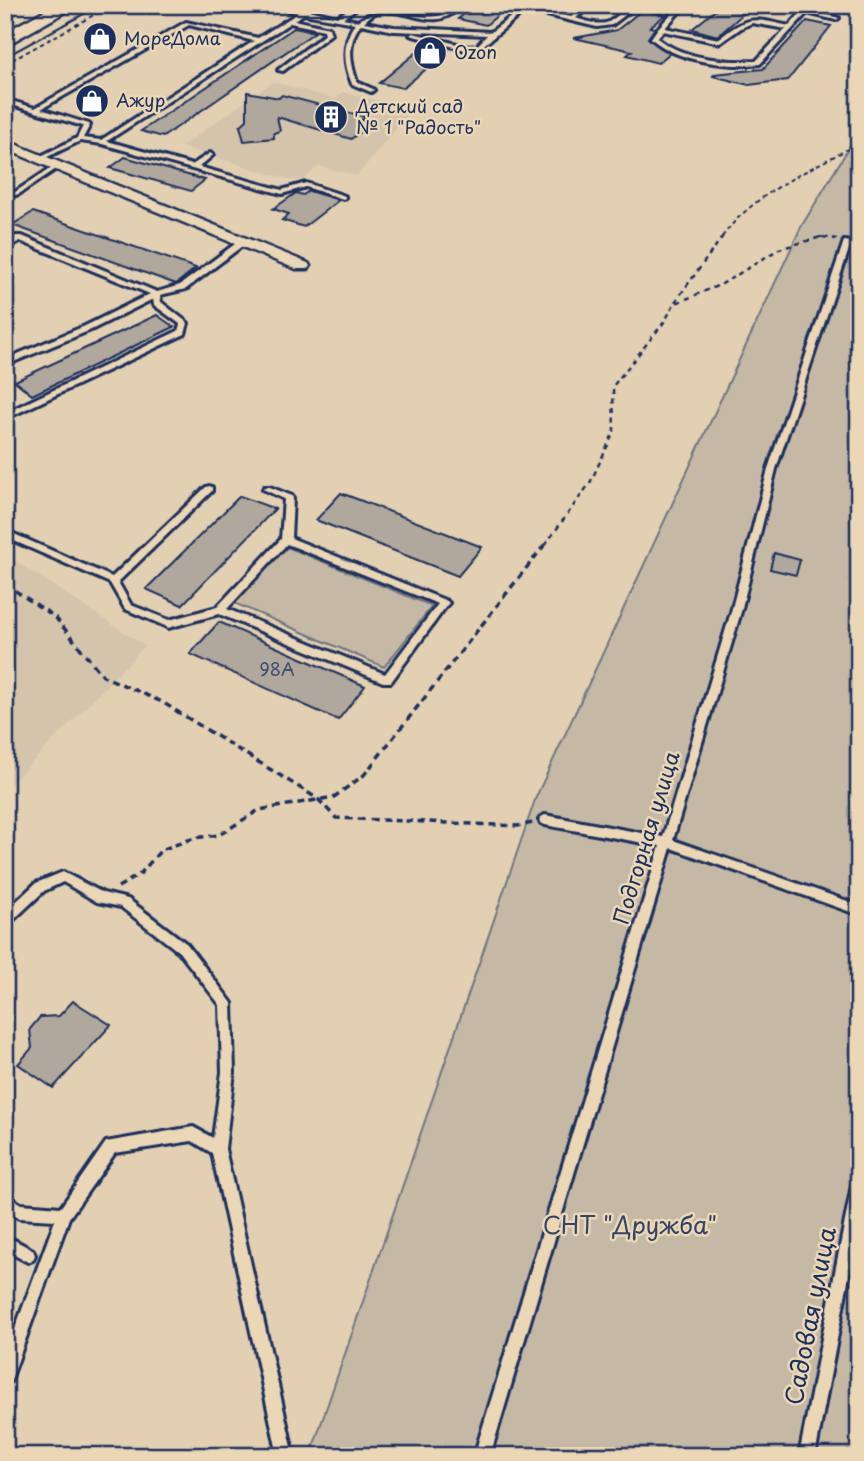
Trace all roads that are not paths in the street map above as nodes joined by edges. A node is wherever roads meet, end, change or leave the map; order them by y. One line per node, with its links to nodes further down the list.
1 (69, 5): 24 (main road)
2 (267, 5): 12 (lane)
3 (358, 5): 14 (lane)
4 (460, 5): 18 (lane)
5 (589, 5): 16 (lane)
6 (635, 5): 16 (lane)
7 (650, 5): 11 (lane)
8 (699, 5): 11 (lane)
9 (779, 5): 13 (lane)
10 (527, 7): 16 (lane); 22 (lane)
11 (678, 10): 21 (lane)
12 (304, 11): 14 (lane); 17 (lane)
13 (806, 11): 15 (lane); 19 (lane)
14 (340, 17): 18 (lane)
15 (836, 18)
16 (572, 19)
17 (290, 21): 25 (lane); 27 (lane)
18 (360, 21): 20 (lane); 28 (lane)
19 (790, 28): 23 (lane); 26 (lane)
20 (394, 29): 22 (lane); 22 (lane)
21 (660, 29): 23 (lane); 26 (lane)
22 (492, 34)
23 (701, 38): 26 (lane)
24 (5, 40)
25 (259, 40): 30 (lane); 32 (lane)
26 (682, 52)
27 (281, 70)
28 (371, 90)
29 (5, 102): 30 (lane)
30 (37, 109): 31 (lane)
31 (79, 139): 32 (lane); 35 (lane)
32 (102, 142): 37 (lane)
33 (5, 144): 35 (street)
34 (210, 155): 37 (lane)
35 (41, 158): 36 (street)
36 (56, 167): 38 (lane); 40 (street)
37 (194, 167): 39 (lane)
38 (5, 196)
39 (343, 197)
40 (242, 243): 43 (street); 44 (lane)
41 (853, 244): 54 (lane, Подгорная улица)
42 (5, 247): 44 (lane)
43 (302, 266)
44 (156, 294): 45 (lane); 46 (lane)
45 (5, 360)
46 (5, 416)
47 (209, 489): 51 (lane)
48 (267, 489): 50 (lane)
49 (5, 533): 51 (lane)
50 (286, 540): 52 (lane); 52 (lane)
51 (113, 581): 52 (lane)
52 (220, 610)
53 (545, 820): 54 (lane)
54 (666, 842): 55 (lane); 65 (lane, Подгорная улица)
55 (859, 910)
56 (5, 920): 57 (lane)
57 (218, 1149): 60 (lane); 64 (lane)
58 (859, 1185): 66 (lane, Садовая улица)
59 (5, 1201): 60 (lane)
60 (64, 1214): 63 (lane)
61 (5, 1241): 62 (lane)
62 (28, 1255)
63 (5, 1377)
64 (286, 1456)
65 (482, 1456)
66 (807, 1456)

